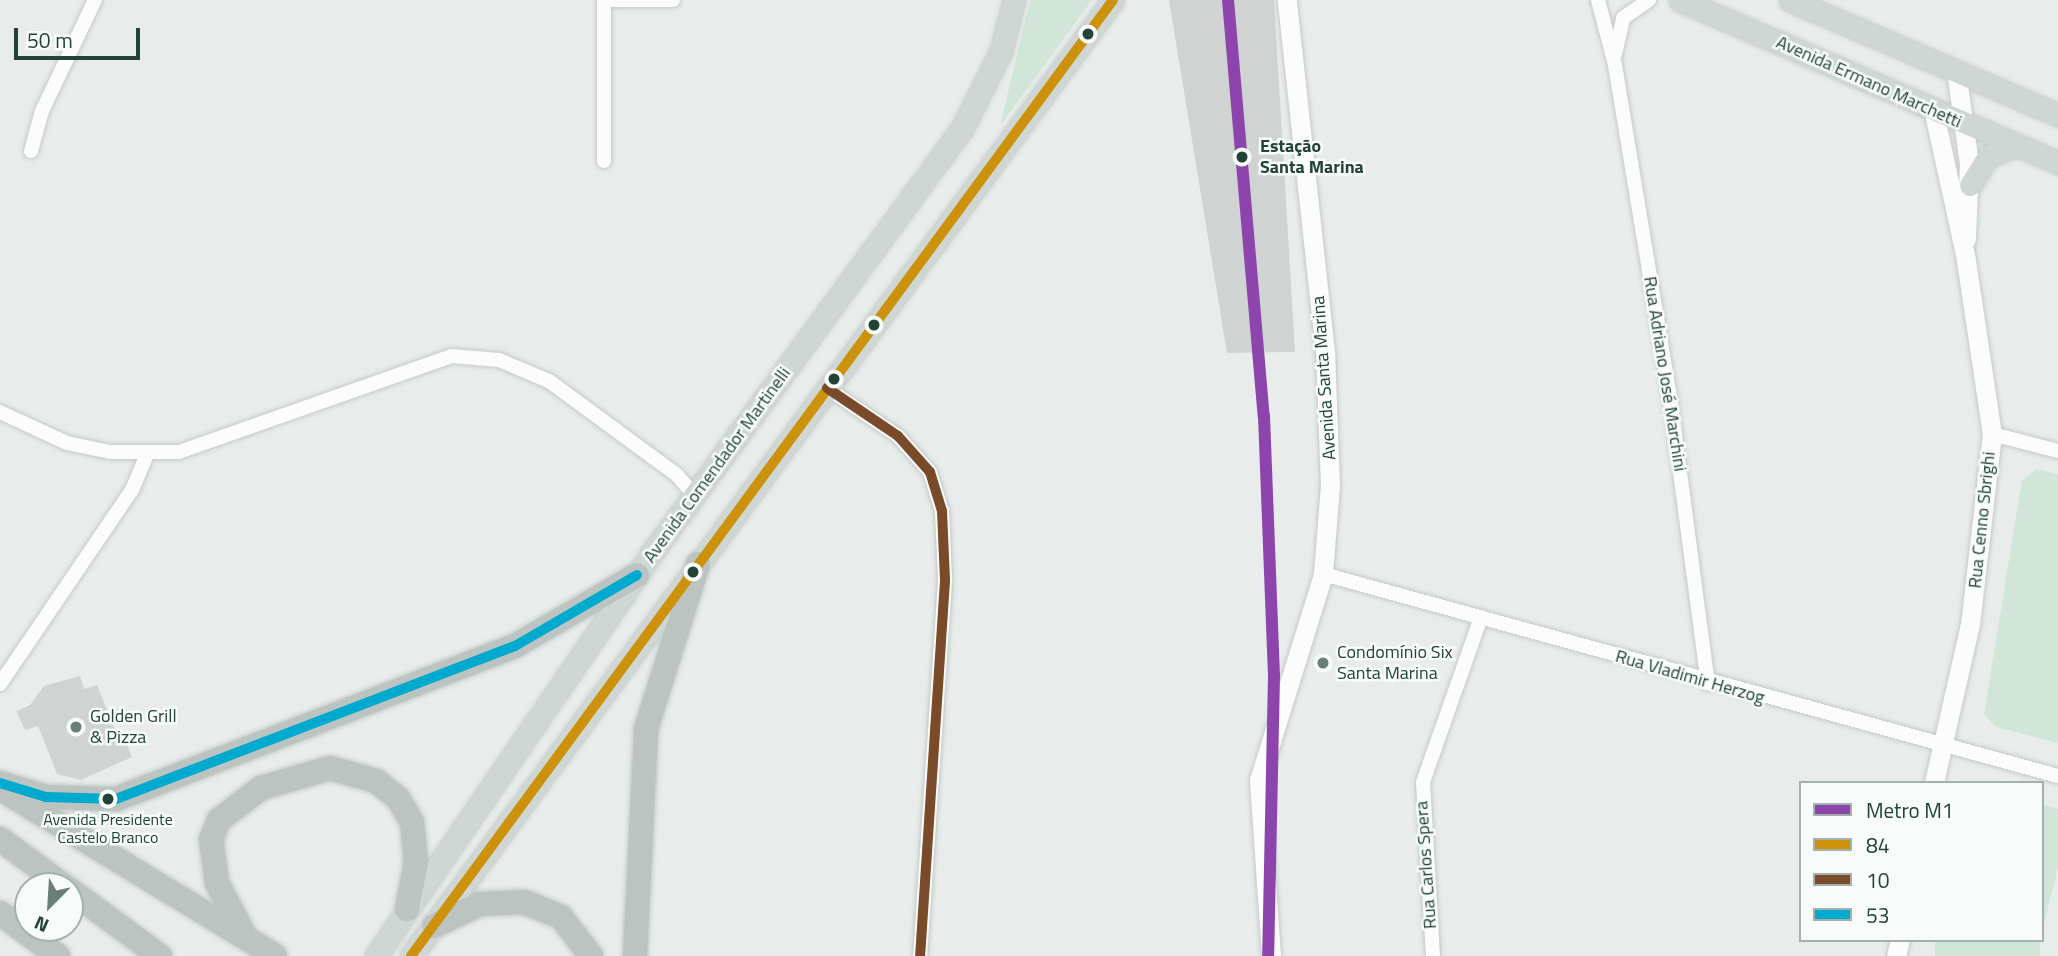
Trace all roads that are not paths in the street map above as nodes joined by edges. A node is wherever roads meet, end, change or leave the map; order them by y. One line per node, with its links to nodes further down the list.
1 (95, 0): 17 (street)
2 (604, 0): 3 (street); 18 (street)
3 (673, 0)
4 (1014, 0): 27 (main road, Avenida Comendador Martinelli)
5 (1113, 0): 22 (main road)
6 (1287, 0): 29 (street, Avenida Santa Marina)
7 (1598, 0): 11 (street, Rua Adriano José Marchini)
8 (1649, 0): 11 (street, Rua Adriano José Marchini)
9 (1680, 0): 13 (main road, Avenida Ermano Marchetti)
10 (1790, 0): 12 (main road)
11 (1615, 65): 32 (street, Rua Adriano José Marchini)
12 (1956, 71): 14 (main road); 15 (street, Rua Cenno Sbrighi)
13 (1933, 108): 15 (main road, Avenida Ermano Marchetti); 21 (street, Rua Cenno Sbrighi)
14 (2058, 115)
15 (1963, 123): 16 (main road, Avenida Ermano Marchetti); 20 (street, Rua Cenno Sbrighi)
16 (2017, 145): 19 (main road, Avenida Ermano Marchetti); 20 (main road)
17 (31, 151)
18 (604, 161)
19 (2058, 163)
20 (1970, 185): 21 (street, Rua Cenno Sbrighi)
21 (1965, 254): 24 (street, Rua Cenno Sbrighi)
22 (827, 388): 28 (main road); 56 (street)
23 (0, 412): 26 (street)
24 (1992, 434): 25 (street); 34 (street, Rua Cenno Sbrighi)
25 (2058, 451)
26 (148, 454): 27 (street); 33 (street)
27 (695, 496): 30 (main road, Avenida Comendador Martinelli)
28 (698, 565): 46 (main road); 55 (highway)
29 (1323, 574): 31 (street, Rua Vladimir Herzog); 57 (street, Avenida Santa Marina)
30 (637, 575): 37 (highway); 42 (main road, Avenida Comendador Martinelli)
31 (1481, 617): 32 (street, Rua Vladimir Herzog); 58 (street, Rua Carlos Spera)
32 (1708, 683): 34 (street, Rua Vladimir Herzog)
33 (0, 684)
34 (1942, 745): 35 (street, Rua Vladimir Herzog); 36 (street, Rua Cenno Sbrighi)
35 (2058, 776)
36 (1934, 781)
37 (0, 785): 47 (highway)
38 (0, 839): 39 (highway)
39 (45, 872)
40 (0, 900): 44 (highway)
41 (84, 900): 50 (highway)
42 (407, 909): 47 (highway); 52 (main road, Avenida Comendador Martinelli)
43 (0, 913): 45 (highway)
44 (14, 919)
45 (14, 924)
46 (434, 926): 53 (main road); 54 (highway)
47 (245, 936): 51 (highway)
48 (38, 942): 49 (highway)
49 (58, 956)
50 (160, 956)
51 (275, 956)
52 (376, 956)
53 (411, 956)
54 (591, 956)
55 (635, 956)
56 (920, 956)
57 (1271, 956)
58 (1433, 956)

